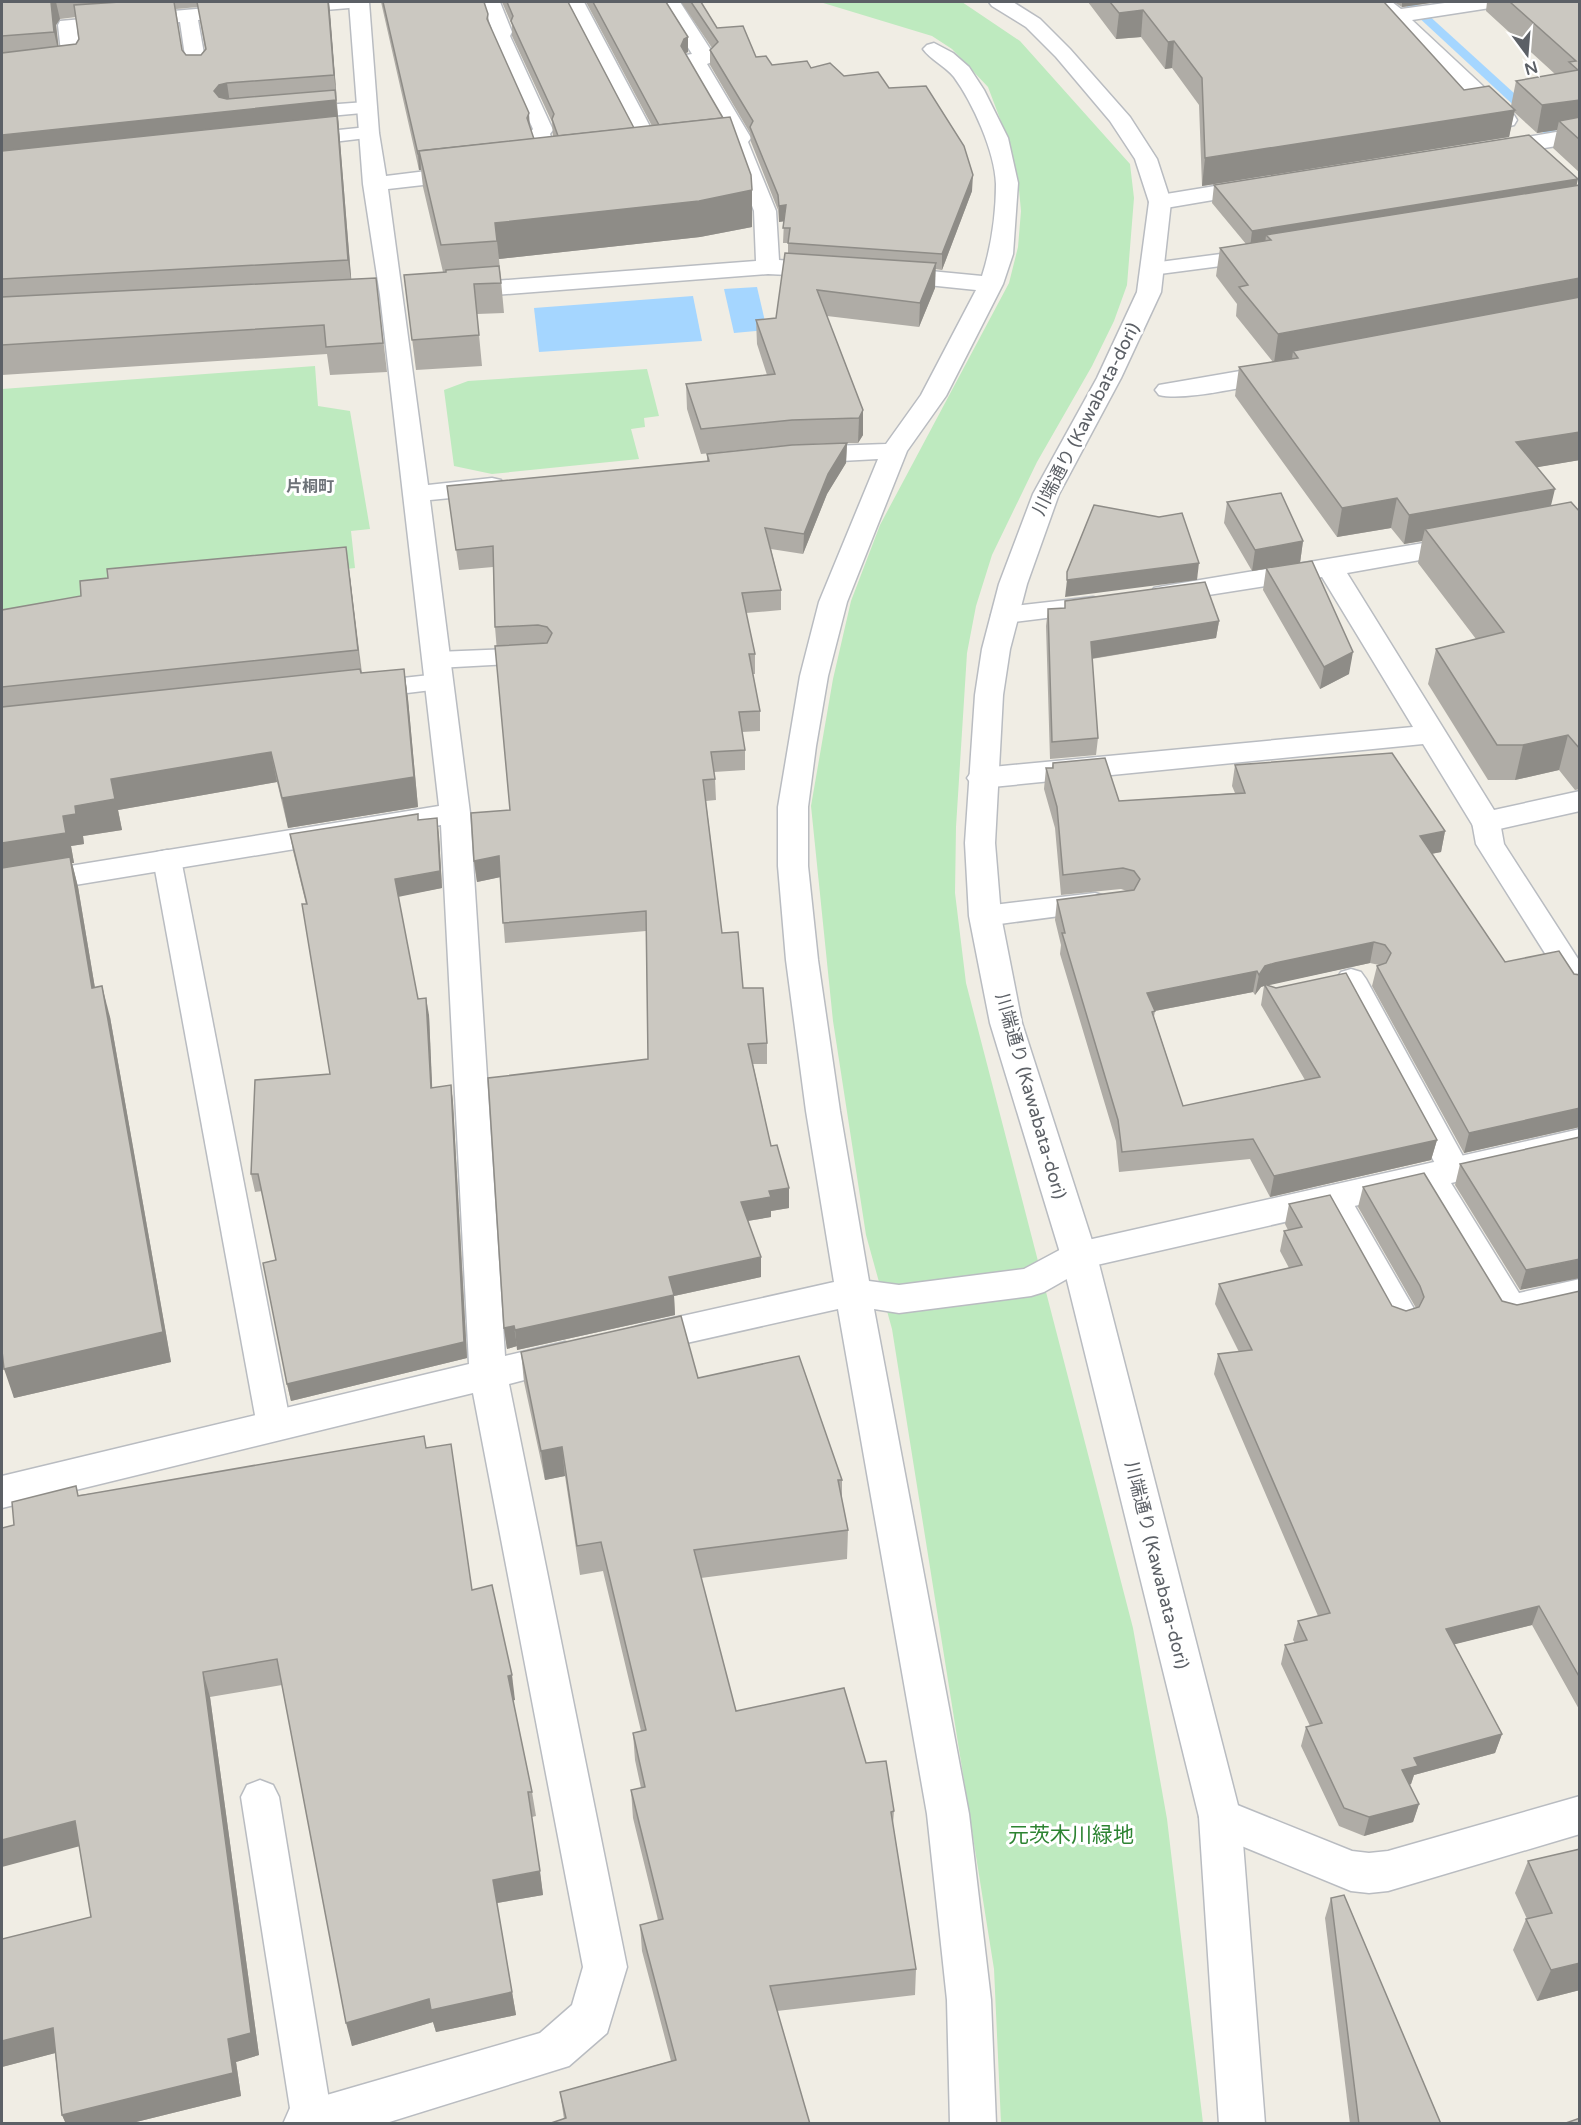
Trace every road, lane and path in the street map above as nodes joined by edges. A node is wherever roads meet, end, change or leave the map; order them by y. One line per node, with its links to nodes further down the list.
1 (349, 2): 9 (lane)
2 (359, 2): 13 (street)
3 (491, 2): 22 (lane)
4 (574, 2): 20 (street)
5 (670, 2): 29 (street)
6 (999, 2): 27 (street, 川端通り (Kawabata-dori))
7 (1490, 2): 8 (street)
8 (1396, 10): 18 (street)
9 (188, 15): 11 (lane); 12 (lane)
10 (934, 49): 31 (street)
11 (2, 72)
12 (198, 76)
13 (366, 108): 14 (lane); 15 (street)
14 (276, 115)
15 (368, 133): 17 (lane); 26 (street)
16 (1574, 136): 18 (street)
17 (276, 142)
18 (1542, 148): 19 (street)
19 (1473, 153)
20 (629, 154)
21 (573, 160): 22 (street)
22 (551, 163): 23 (street)
23 (527, 166)
24 (492, 170): 26 (street)
25 (1276, 183): 27 (street)
26 (374, 184): 32 (street)
27 (1160, 202): 30 (street, 川端通り (Kawabata-dori))
28 (1276, 252): 30 (lane)
29 (768, 267): 31 (street); 32 (street)
30 (1152, 268): 41 (street, 川端通り (Kawabata-dori))
31 (991, 284): 35 (street)
32 (404, 294): 38 (street)
33 (1303, 367): 34 (street)
34 (1168, 390)
35 (894, 451): 36 (street); 60 (street)
36 (780, 457)
37 (522, 483): 38 (street)
38 (416, 494): 43 (street)
39 (1489, 540): 40 (street)
40 (1330, 568): 41 (street); 45 (street)
41 (1005, 615): 46 (street, 川端通り (Kawabata-dori))
42 (539, 655): 43 (lane)
43 (438, 671): 44 (lane); 48 (street)
44 (345, 692)
45 (1431, 734): 46 (street); 49 (street)
46 (982, 778): 53 (street, 川端通り (Kawabata-dori))
47 (1580, 801): 49 (street)
48 (455, 813): 50 (street); 63 (street)
49 (1486, 822): 55 (lane)
50 (167, 859): 51 (street); 64 (lane)
51 (2, 887)
52 (1120, 901): 53 (lane)
53 (985, 916): 59 (street, 川端通り (Kawabata-dori))
54 (1350, 979): 57 (lane)
55 (1580, 986)
56 (1580, 1141): 57 (street)
57 (1441, 1172): 58 (street); 61 (street)
58 (1334, 1197): 59 (street); 62 (lane)
59 (1079, 1256): 60 (street); 68 (street, 川端通り (Kawabata-dori))
60 (853, 1292): 63 (street); 70 (street)
61 (1580, 1293)
62 (1401, 1316)
63 (488, 1373): 64 (street); 69 (street)
64 (274, 1426): 65 (street)
65 (2, 1492)
66 (260, 1797): 69 (lane)
67 (1580, 1815): 68 (street)
68 (1220, 1817): 71 (street, 川端通り (Kawabata-dori))
69 (309, 2122)
70 (973, 2124)
71 (1242, 2124)

